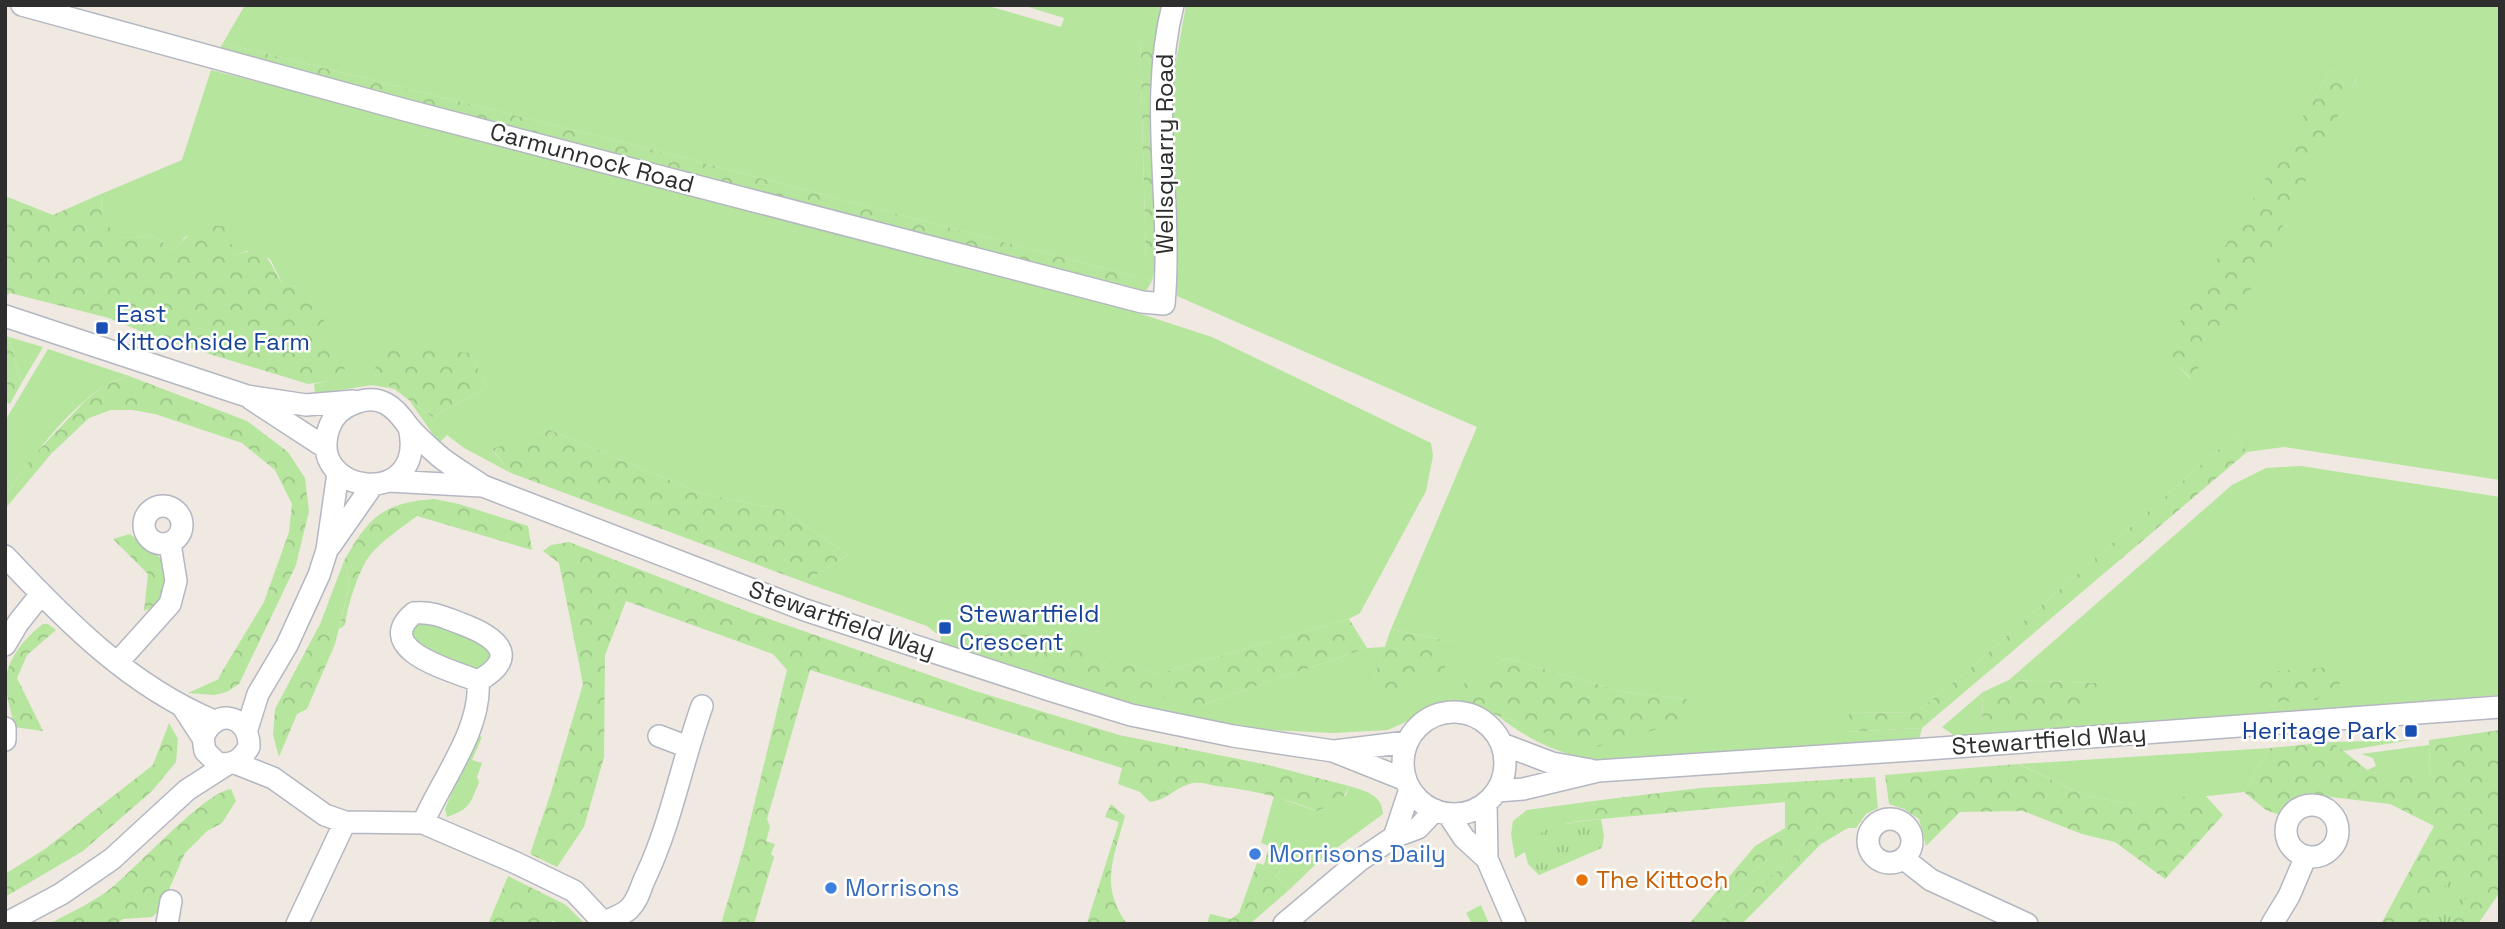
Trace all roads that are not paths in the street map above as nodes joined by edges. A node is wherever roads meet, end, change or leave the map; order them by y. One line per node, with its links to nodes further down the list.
1 (22, 5): 3 (street, Carmunnock Road)
2 (1173, 5): 3 (street, Wellsquarry Road)
3 (1164, 304)
4 (5, 316): 5 (street)
5 (247, 396): 6 (street); 8 (street)
6 (360, 401): 7 (street); 8 (street)
7 (409, 426): 10 (street); 11 (street, Stewartfield Way)
8 (326, 447): 9 (street)
9 (338, 473): 10 (street); 13 (street)
10 (381, 483): 11 (street, Stewartfield Way); 13 (street)
11 (483, 486): 28 (street, Stewartfield Way)
12 (170, 544): 17 (street)
13 (327, 550): 22 (street)
14 (5, 556): 15 (street)
15 (41, 594): 16 (street); 17 (street)
16 (5, 645)
17 (117, 663): 22 (street)
18 (478, 681): 37 (street)
19 (702, 706): 27 (street)
20 (2500, 706): 30 (street, Stewartfield Way)
21 (5, 728): 24 (street)
22 (225, 734): 29 (street); 29 (street); 31 (street); 33 (street)
23 (659, 736): 27 (street)
24 (5, 740)
25 (1407, 742): 26 (street); 28 (street, Stewartfield Way); 32 (street)
26 (1502, 744): 30 (street, Stewartfield Way); 34 (street)
27 (688, 747): 43 (street)
28 (1333, 751): 32 (street, Stewartfield Way)
29 (230, 764): 31 (street); 33 (street)
30 (1598, 771): 34 (street, Stewartfield Way)
31 (273, 778): 36 (street)
32 (1408, 785): 35 (street); 38 (street)
33 (187, 790): 44 (street)
34 (1492, 797): 35 (street); 40 (street)
35 (1442, 812): 38 (street); 40 (street)
36 (345, 822): 37 (street); 46 (street)
37 (423, 823): 43 (street)
38 (1394, 837): 47 (street)
39 (2306, 856): 50 (street)
40 (1487, 859): 48 (street)
41 (1904, 859): 49 (street)
42 (171, 901): 45 (street)
43 (605, 923)
44 (5, 924)
45 (167, 924)
46 (297, 924)
47 (1284, 924)
48 (1515, 924)
49 (2027, 924)
50 (2272, 924)

